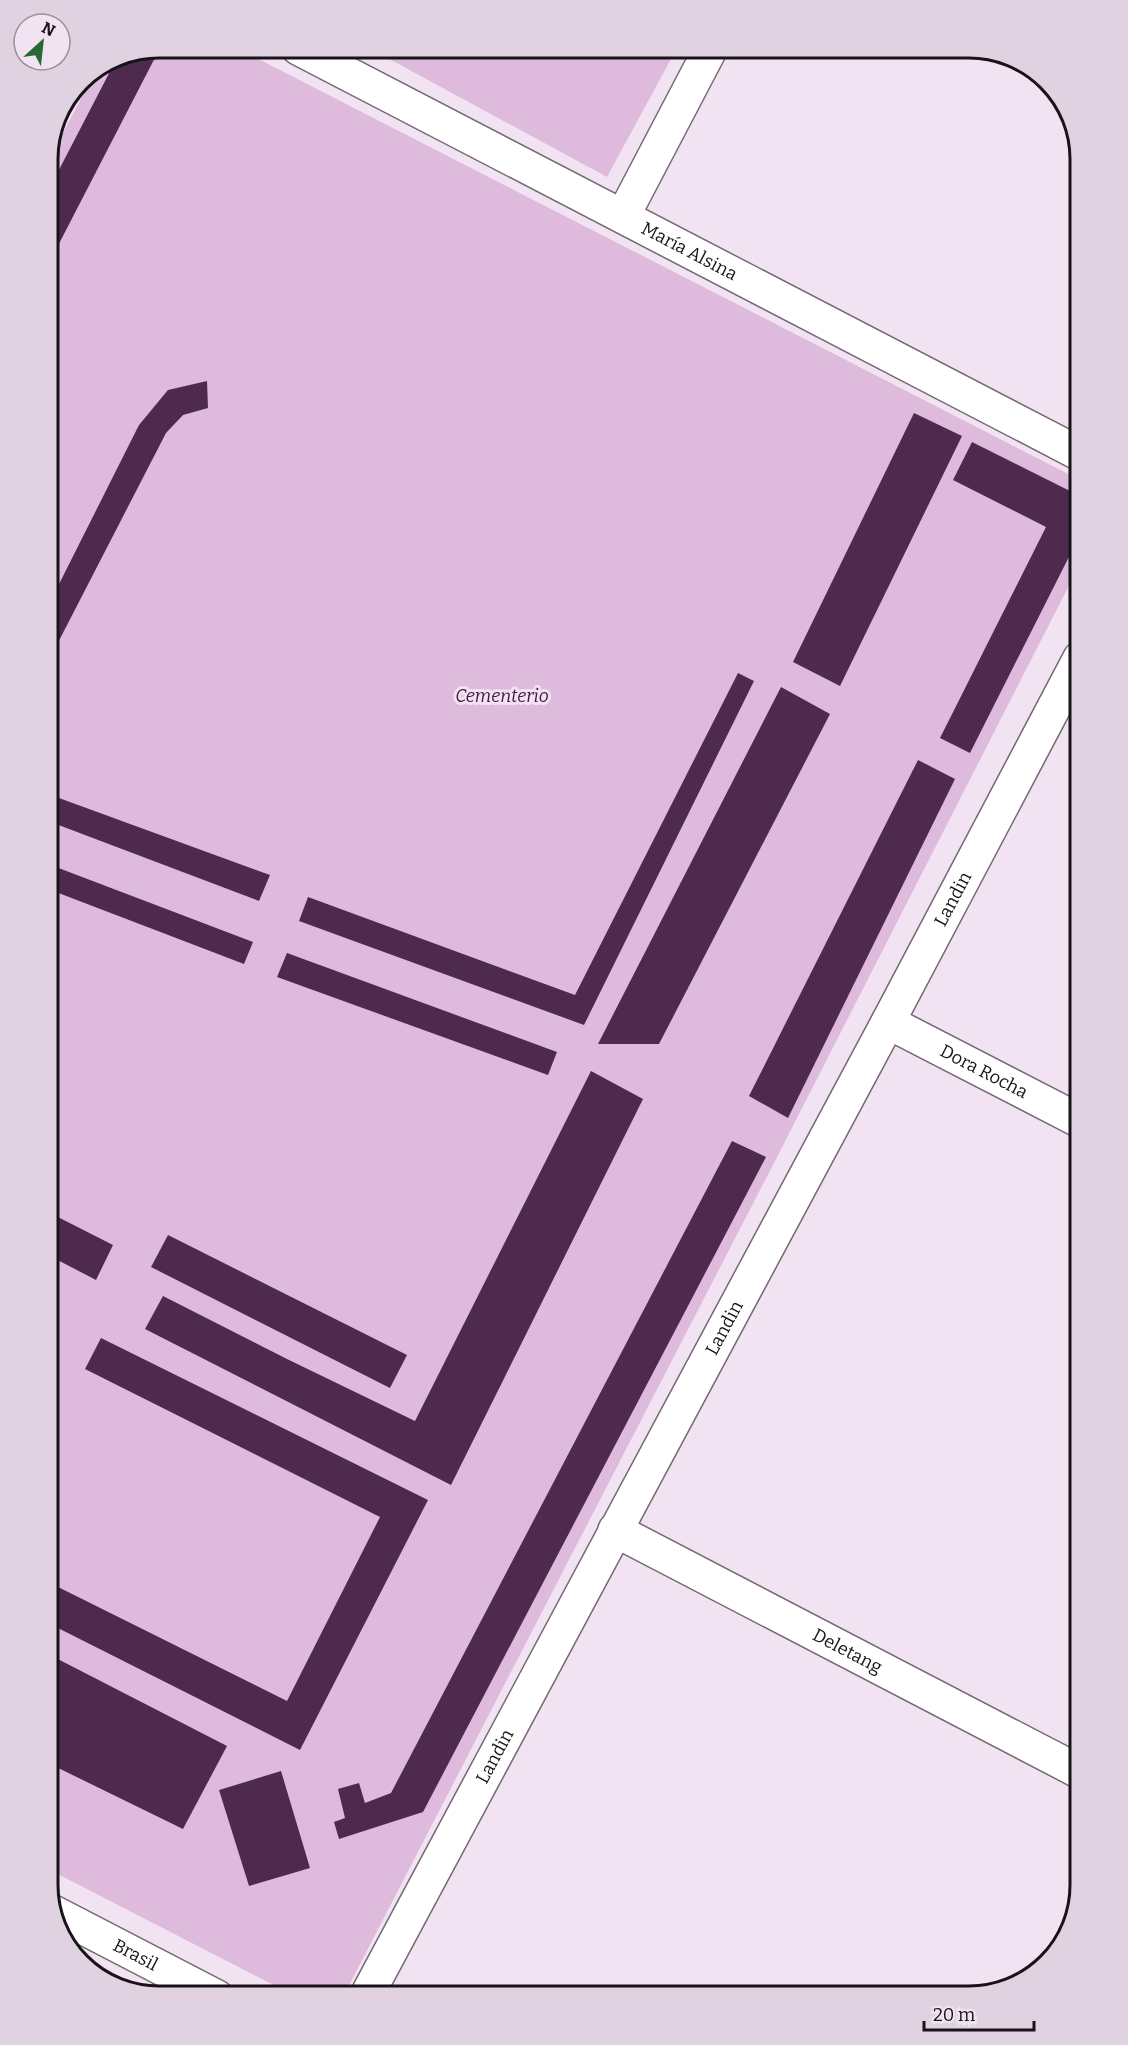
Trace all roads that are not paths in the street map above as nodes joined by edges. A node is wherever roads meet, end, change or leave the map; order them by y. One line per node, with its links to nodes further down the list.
1 (318, 58): 3 (street, María Alsina)
2 (705, 59): 3 (street)
3 (623, 216): 4 (street, María Alsina)
4 (1070, 449)
5 (1070, 677): 6 (street, Landin)
6 (888, 1022): 7 (street, Dora Rocha); 8 (street, Landin)
7 (1070, 1116)
8 (615, 1530): 9 (street, Deletang); 12 (street, Landin)
9 (1070, 1767)
10 (64, 1918): 11 (street, Brasil)
11 (196, 1986)
12 (372, 1986)

